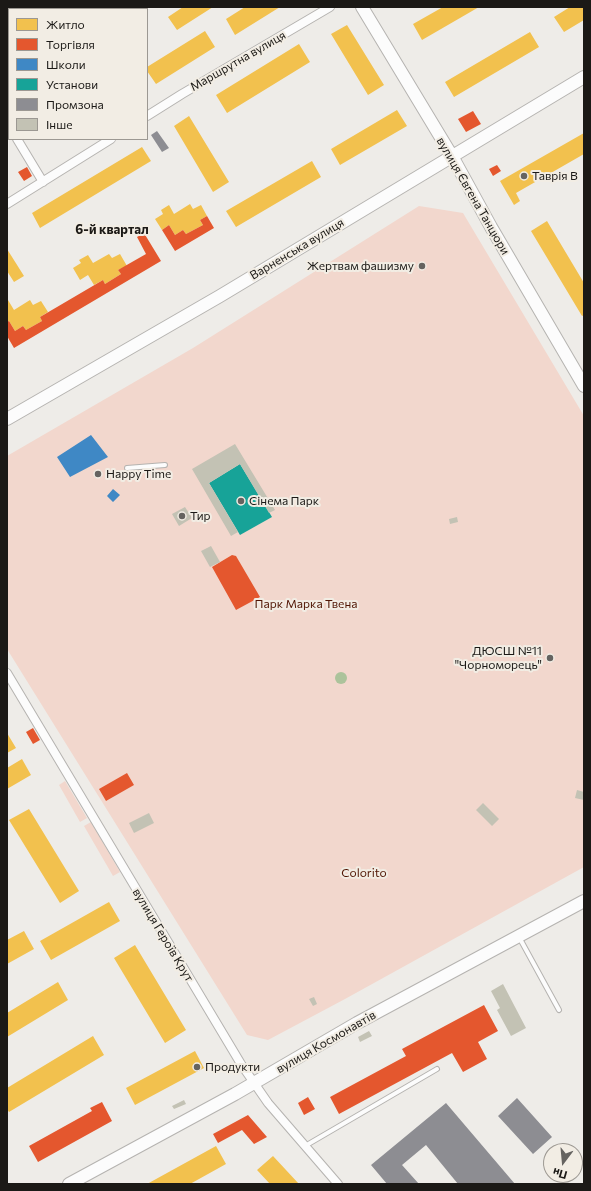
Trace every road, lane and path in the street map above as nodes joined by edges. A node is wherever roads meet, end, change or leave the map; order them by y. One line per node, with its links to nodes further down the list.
1 (330, 7): 4 (street, Маршрутна вулиця)
2 (362, 7): 7 (street, вулиця Євгена Танцюри)
3 (584, 77): 7 (street, Варненська вулиця)
4 (148, 115)
5 (18, 140): 8 (street)
6 (109, 140): 8 (street)
7 (452, 156): 10 (street, вулиця Євгена Танцюри); 11 (street, Варненська вулиця)
8 (43, 182): 9 (street)
9 (7, 204)
10 (584, 386)
11 (7, 419)
12 (165, 465): 13 (lane)
13 (127, 468)
14 (7, 673): 19 (street, вулиця Героїв Крут)
15 (584, 901): 16 (street, вулиця Космонавтів)
16 (518, 937): 17 (lane); 19 (street, вулиця Космонавтів)
17 (559, 1010)
18 (437, 1069): 20 (lane)
19 (254, 1083): 20 (street, вулиця Героїв Крут); 21 (street, вулиця Космонавтів)
20 (304, 1146): 22 (street, вулиця Героїв Крут)
21 (69, 1184)
22 (338, 1184)

